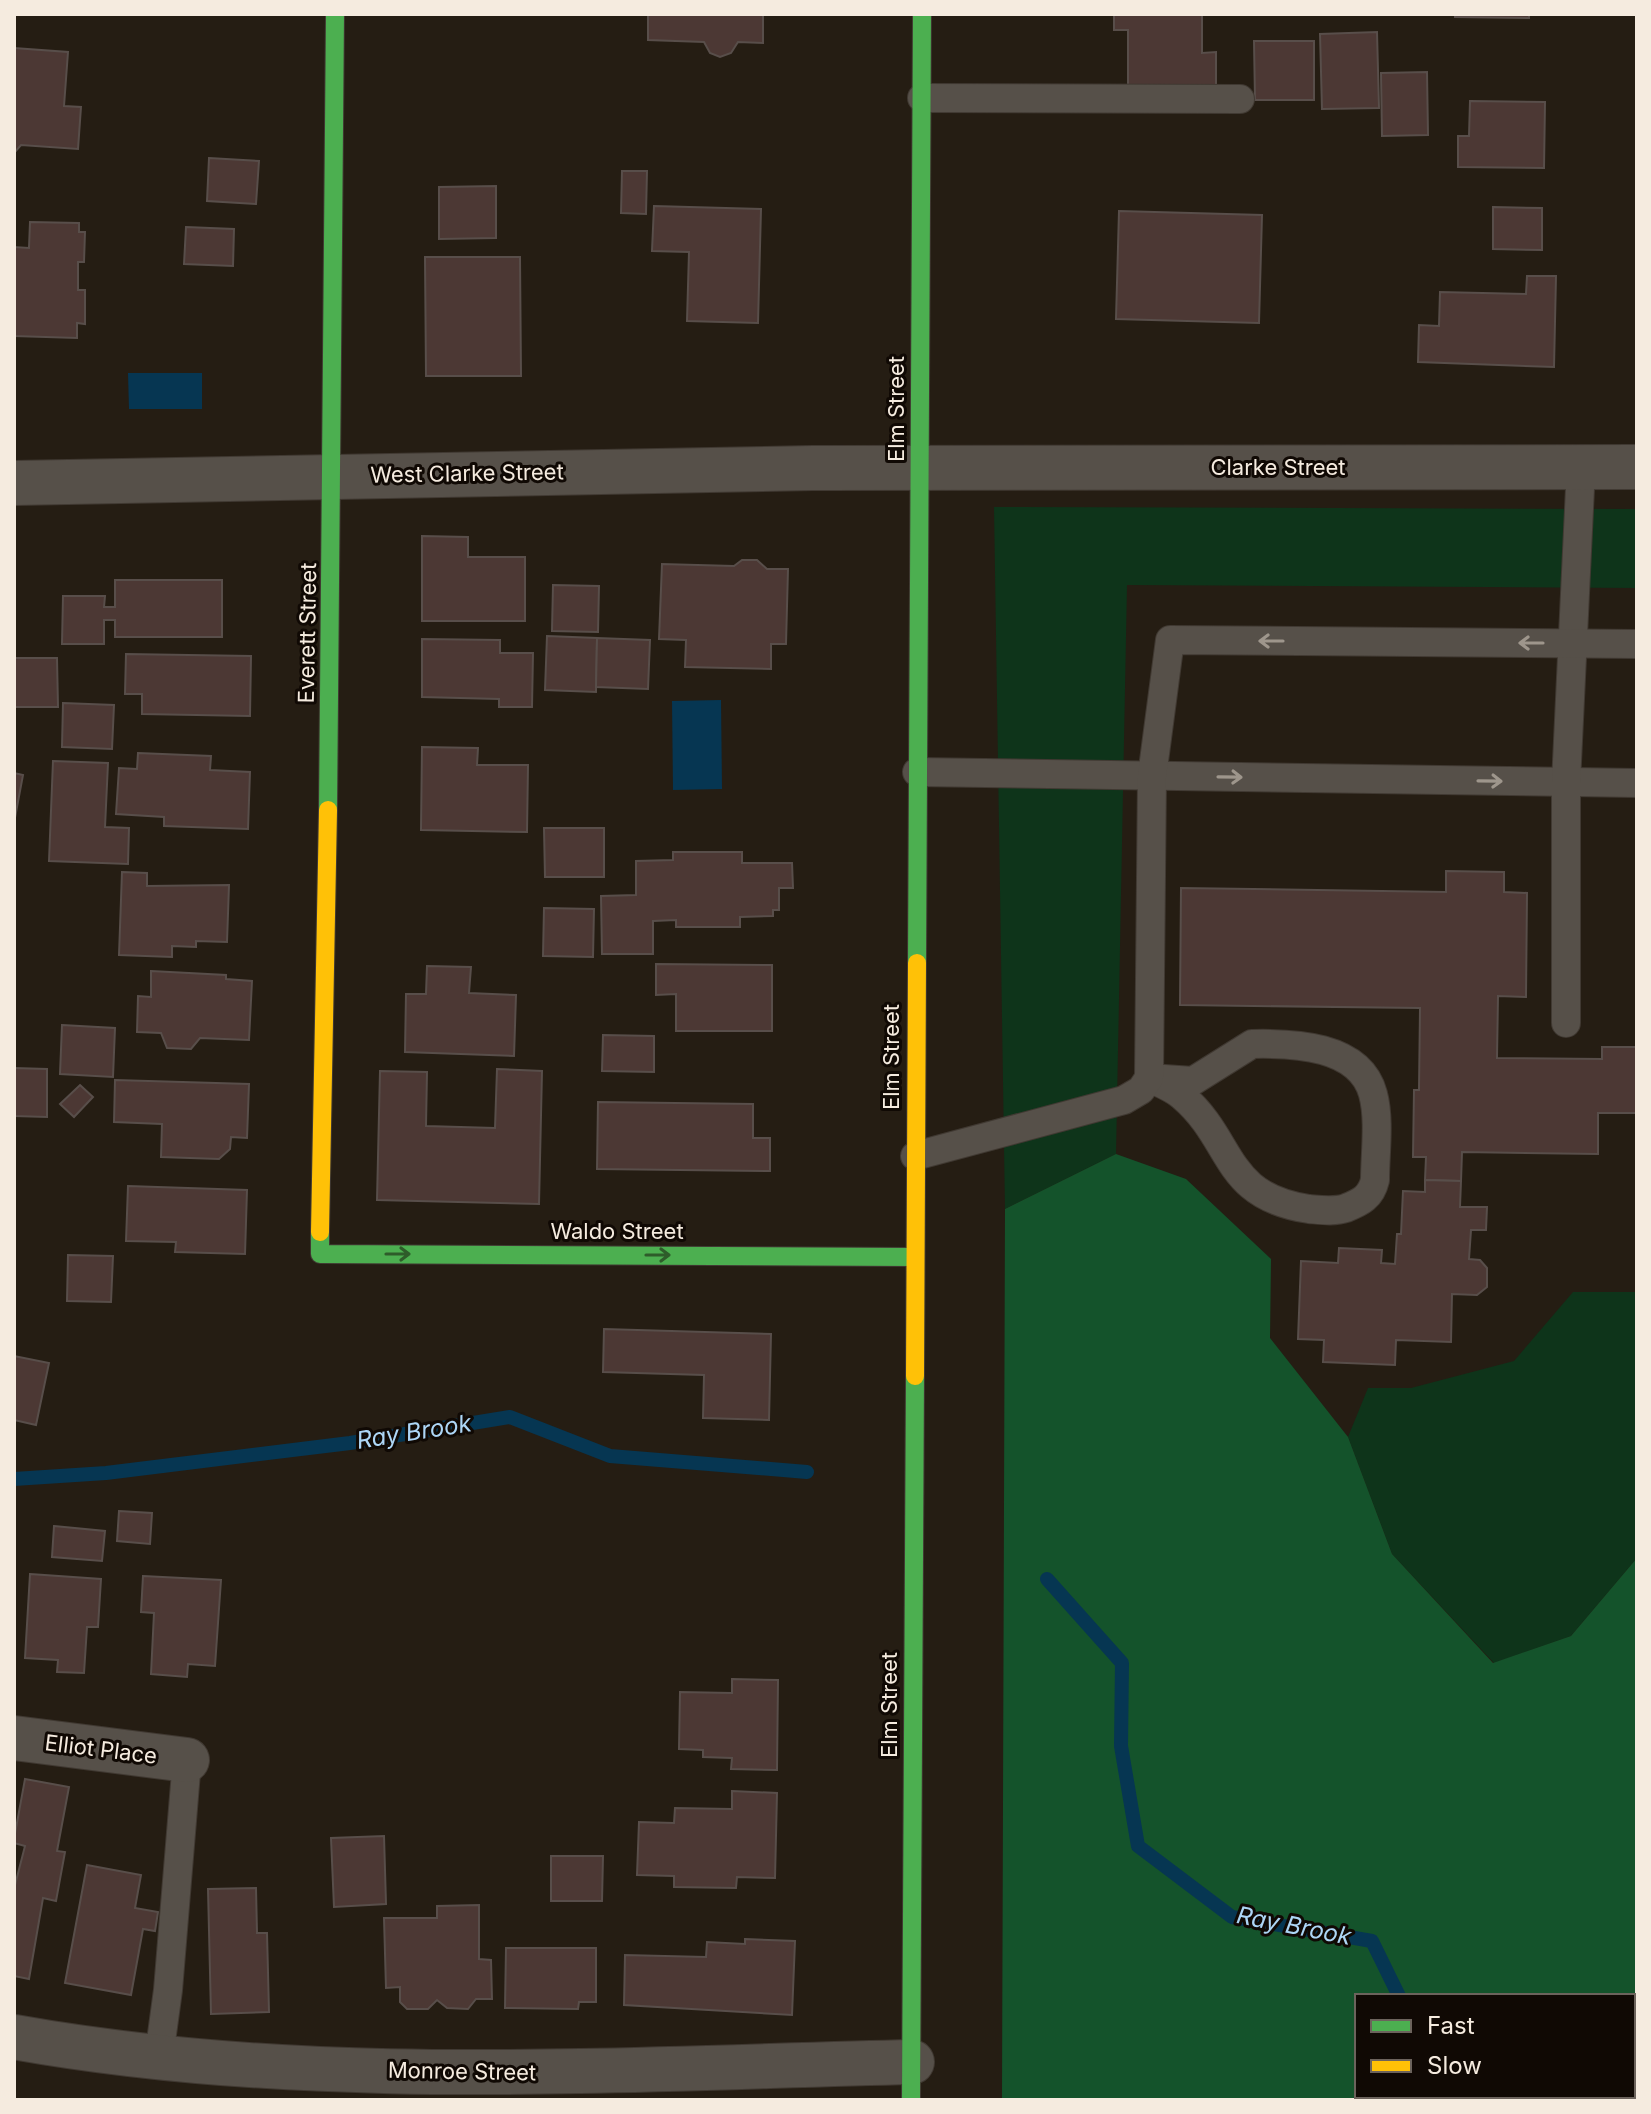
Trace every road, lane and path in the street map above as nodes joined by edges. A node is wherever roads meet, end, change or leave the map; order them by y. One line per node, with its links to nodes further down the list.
1 (335, 14): 8 (street, Everett Street)
2 (922, 14): 3 (street, Elm Street)
3 (922, 98): 4 (lane); 7 (street, Elm Street)
4 (1240, 99)
5 (1581, 467): 6 (street, Clarke Street); 7 (street, Clarke Street); 10 (lane)
6 (1637, 467)
7 (919, 468): 8 (street, West Clarke Street); 12 (street, Elm Street)
8 (333, 474): 9 (street, West Clarke Street); 19 (street, Everett Street)
9 (14, 483)
10 (1571, 643): 11 (lane); 13 (lane, one-way to 13); 14 (lane)
11 (1637, 644)
12 (917, 772): 13 (lane); 18 (street, Elm Street)
13 (1152, 776): 14 (lane, one-way to 14); 17 (lane)
14 (1566, 783): 15 (lane); 16 (lane)
15 (1637, 783)
16 (1566, 1023)
17 (1149, 1078): 17 (lane); 18 (lane)
18 (915, 1156): 20 (street, Elm Street)
19 (320, 1254): 20 (street, Waldo Street, one-way to 20)
20 (914, 1257): 25 (street, Elm Street)
21 (14, 1738): 22 (street, Elliot Place)
22 (187, 1760): 24 (lane)
23 (14, 2037): 24 (street, Monroe Street)
24 (159, 2056): 25 (street, Monroe Street)
25 (912, 2081)

